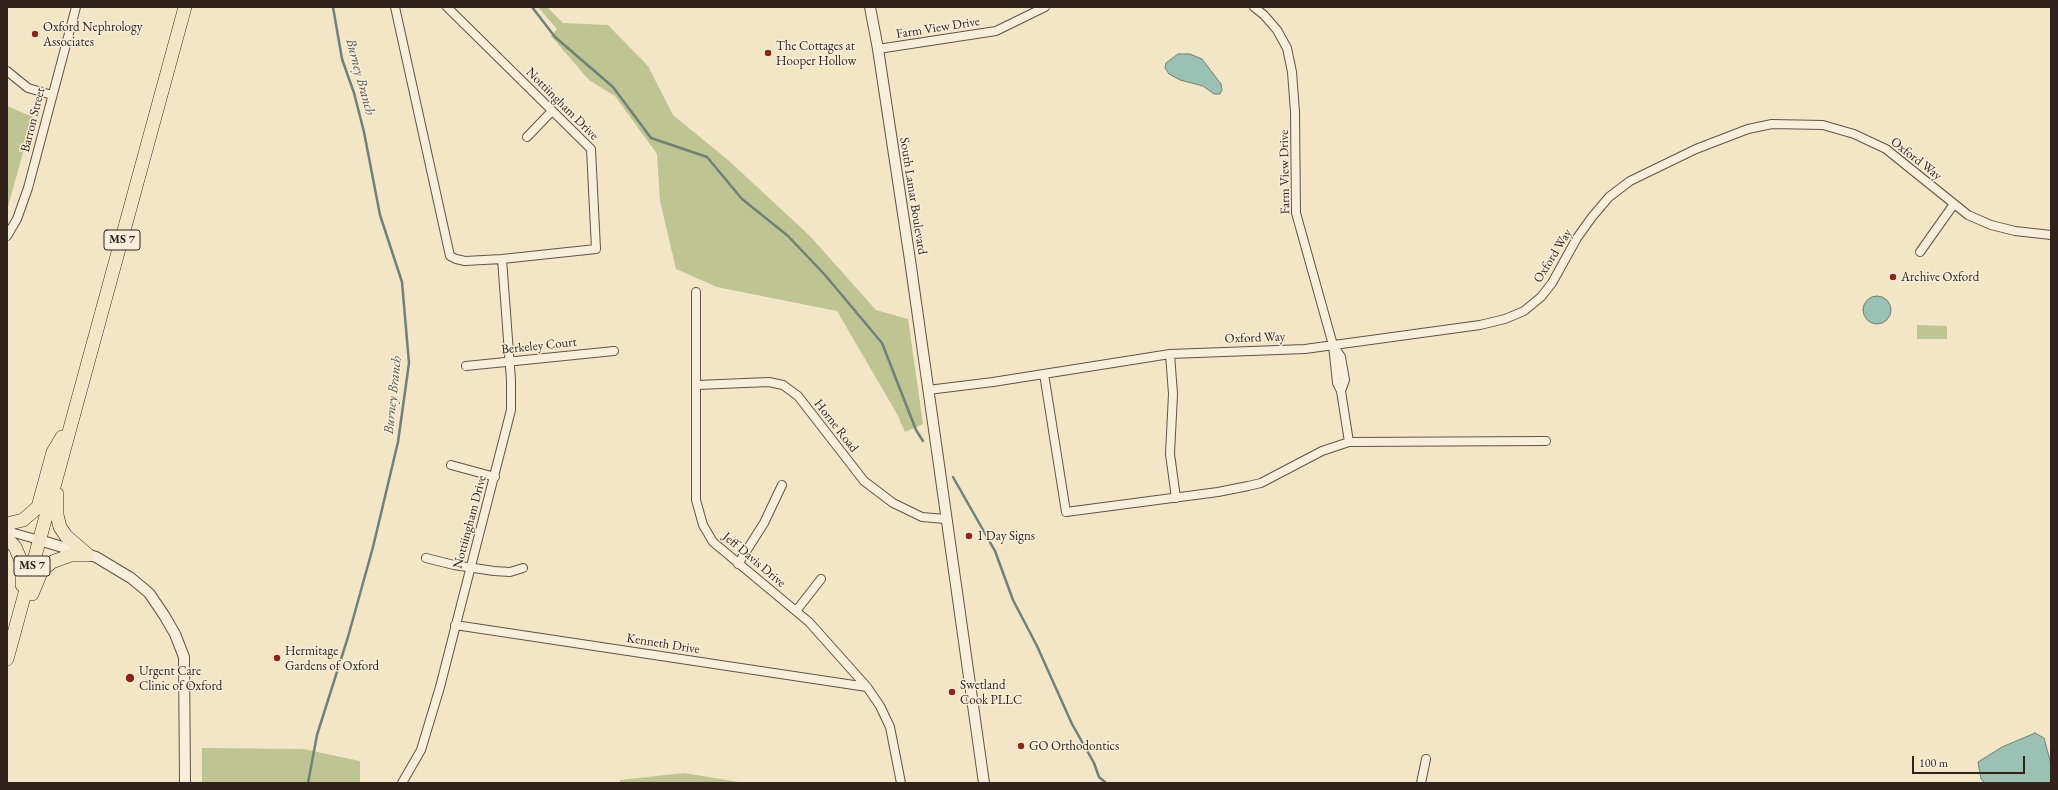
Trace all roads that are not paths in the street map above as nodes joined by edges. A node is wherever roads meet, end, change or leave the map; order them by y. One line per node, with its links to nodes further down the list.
1 (76, 7): 10 (street, Barron Street)
2 (185, 7): 27 (highway, MS 7)
3 (395, 7): 17 (street, Nottiingham Drive)
4 (447, 7): 11 (street, Nottiingham Drive)
5 (870, 7): 8 (street, South Lamar Boulevard)
6 (1045, 7): 8 (street, Farm View Drive)
7 (1254, 7): 19 (street, Farm View Drive)
8 (878, 49): 26 (street, South Lamar Boulevard)
9 (7, 71): 10 (street)
10 (52, 95): 15 (street, Barron Street)
11 (552, 111): 12 (street); 17 (street, Nottiingham Drive)
12 (527, 137)
13 (1954, 204): 14 (street, Oxford Way); 16 (street); 19 (street, Oxford Way)
14 (2051, 235)
15 (7, 236)
16 (1920, 252)
17 (502, 259): 22 (street, Nottiingham Drive)
18 (696, 292): 25 (street, Jeff Davis Drive)
19 (1333, 345): 21 (street, Oxford Way); 29 (street, Farm View Drive)
20 (614, 351): 22 (street, Berkeley Court)
21 (1170, 354): 24 (street, Oxford Way); 34 (street)
22 (510, 361): 23 (street, Berkeley Court); 32 (street, Nottiingham Drive)
23 (466, 366)
24 (1044, 374): 26 (street, Oxford Way); 34 (street)
25 (697, 384): 35 (street, Horne Road); 42 (street, Jeff Davis Drive)
26 (928, 390): 35 (street, South Lamar Boulevard)
27 (71, 421): 31 (highway, MS 7); 36 (highway)
28 (1546, 441): 29 (street)
29 (1349, 442): 34 (street)
30 (451, 465): 32 (street)
31 (58, 472): 39 (highway, MS 7); 40 (highway)
32 (494, 477): 43 (street, Nottiingham Drive)
33 (782, 485): 42 (street)
34 (1176, 498)
35 (945, 519): 55 (street)
36 (7, 524)
37 (7, 531): 39 (street)
38 (7, 538): 46 (highway)
39 (39, 540): 40 (street); 46 (highway, MS 7)
40 (88, 555): 49 (highway); 52 (street)
41 (426, 558): 43 (street)
42 (738, 564): 47 (street, Jeff Davis Drive)
43 (470, 568): 44 (street); 48 (street, Nottiingham Drive)
44 (523, 568)
45 (821, 579): 47 (street)
46 (21, 607): 49 (highway, MS 7)
47 (796, 611): 50 (street, Jeff Davis Drive)
48 (455, 625): 50 (street, Kenneth Drive); 53 (street, Nottiingham Drive)
49 (8, 655)
50 (867, 687): 54 (street, Jeff Davis Drive)
51 (1426, 759): 56 (street)
52 (185, 783)
53 (402, 783)
54 (901, 783)
55 (984, 783)
56 (1421, 783)

